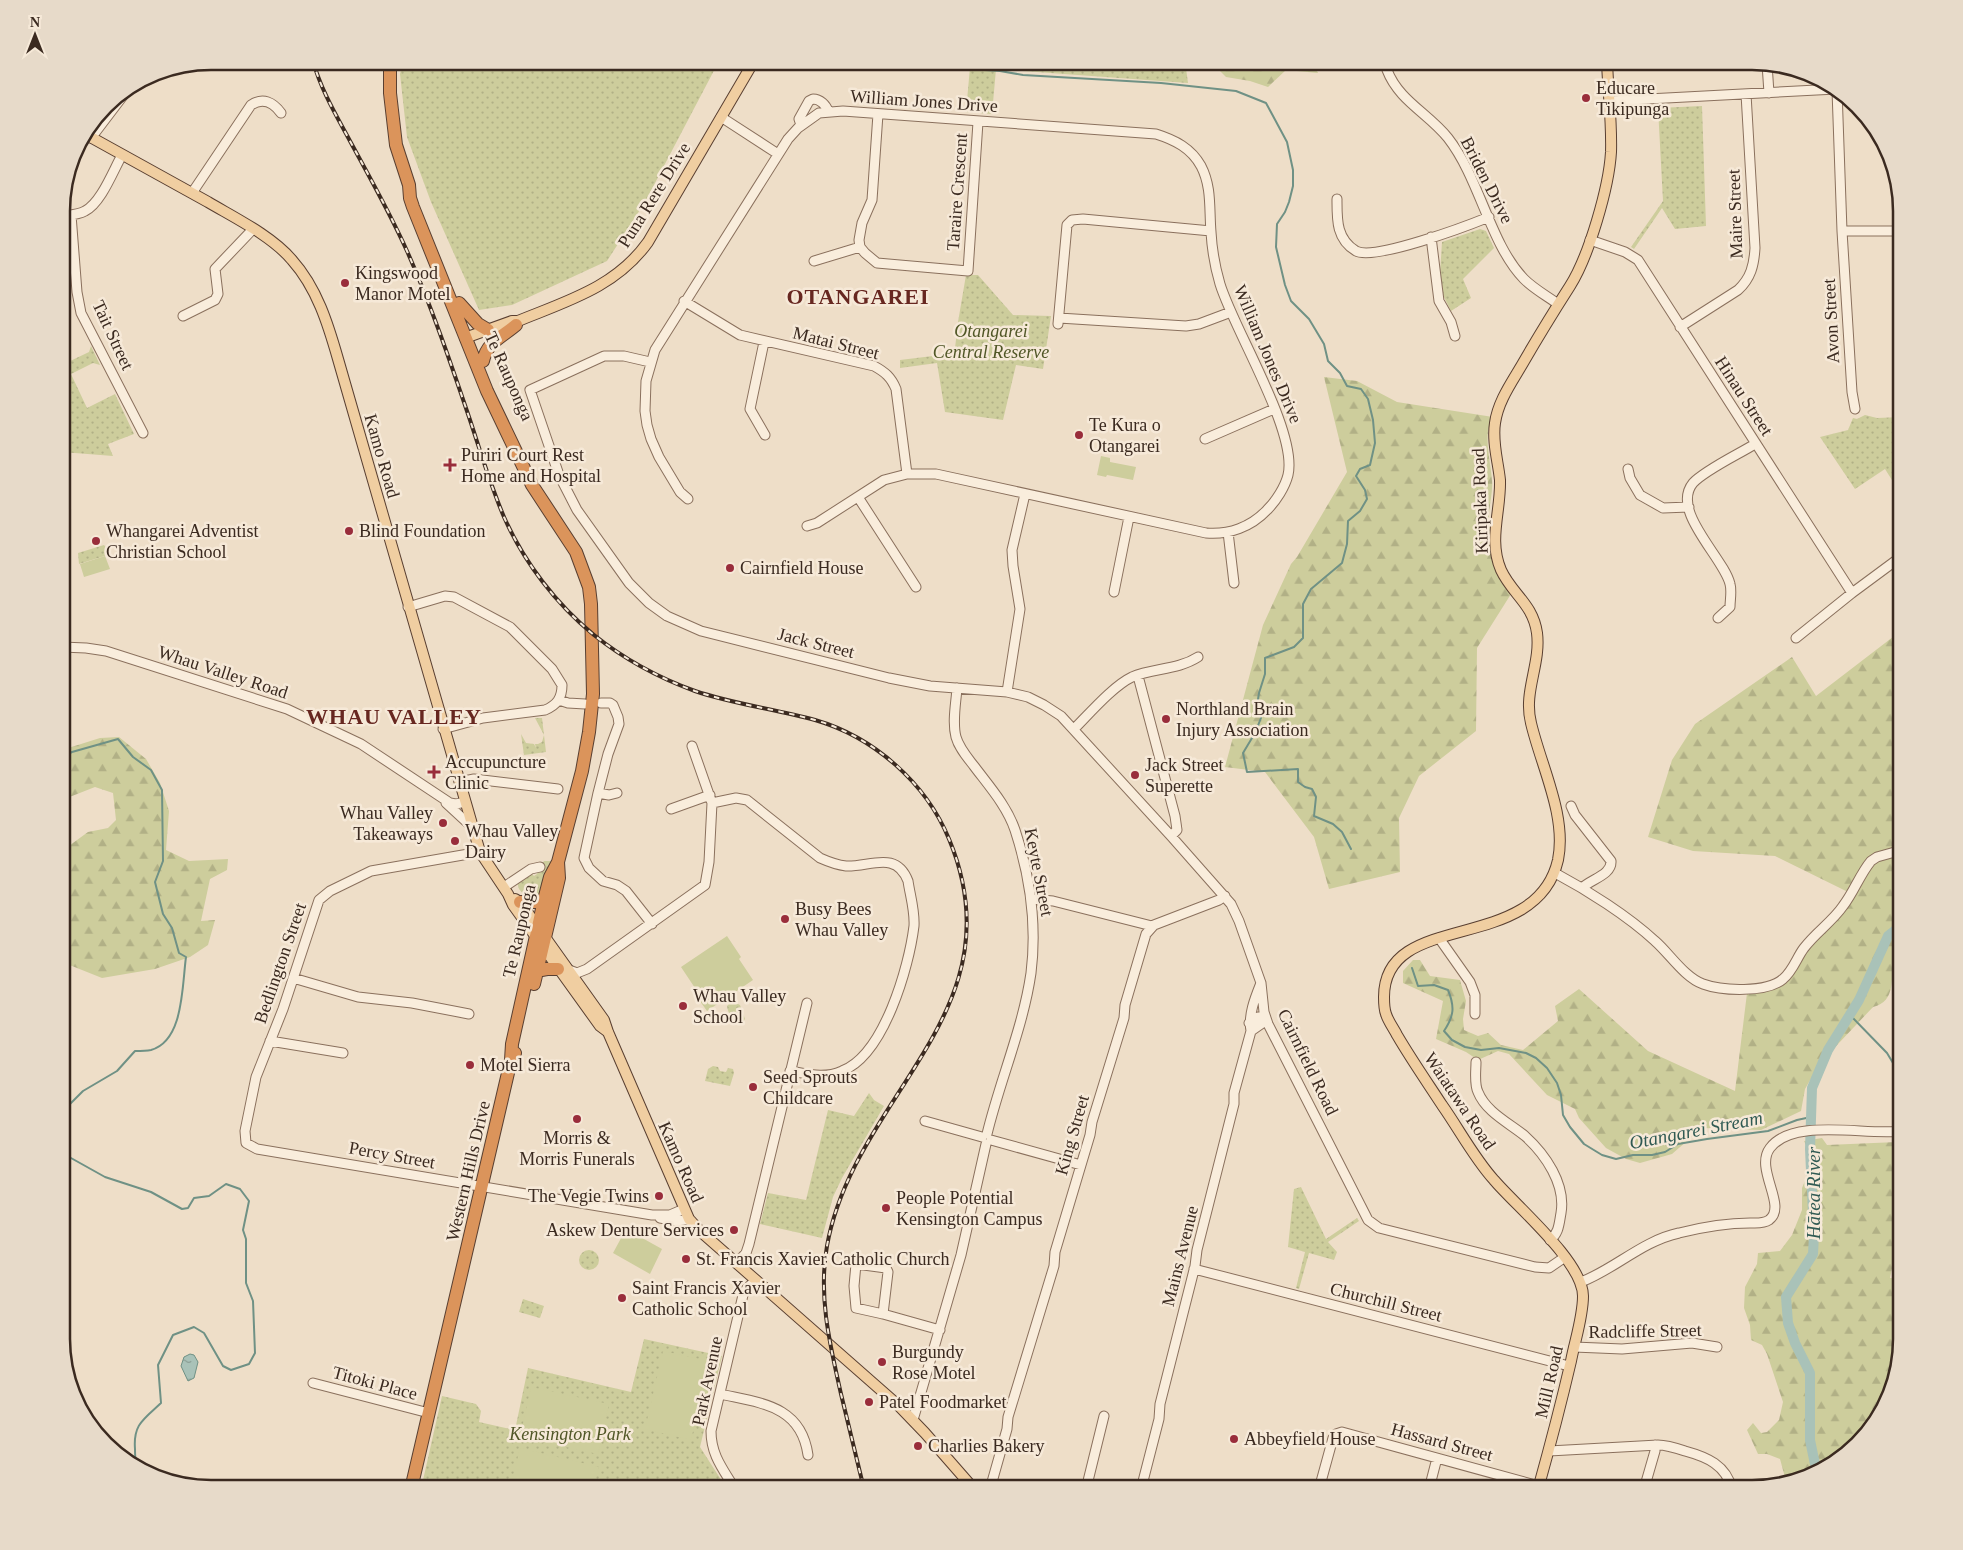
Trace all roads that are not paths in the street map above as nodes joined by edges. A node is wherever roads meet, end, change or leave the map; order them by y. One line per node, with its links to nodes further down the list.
1 (390, 70): 20 (highway, Te Rauponga)
2 (749, 70): 14 (main road, Puna Rere Drive)
3 (1386, 70): 24 (street, Briden Drive)
4 (1607, 70): 10 (main road, Kiripaka Road)
5 (1767, 71): 7 (street)
6 (1825, 91): 7 (street)
7 (1769, 93): 8 (street)
8 (1746, 94): 10 (street); 40 (street, Maire Street)
9 (1837, 99): 27 (street, Avon Street)
10 (1610, 101): 30 (main road, Kiripaka Road)
11 (828, 111): 13 (street, William Jones Drive); 16 (street, William Jones Drive); 16 (street, William Jones Drive)
12 (281, 113): 21 (street)
13 (878, 114): 15 (street, William Jones Drive); 32 (street)
14 (721, 118): 18 (street); 39 (main road, Puna Rere Drive)
15 (978, 122): 26 (street, William Jones Drive); 32 (street, Taraire Crescent)
16 (801, 125): 18 (street, William Jones Drive)
17 (91, 138): 19 (main road, Kamo Road)
18 (778, 154): 34 (street, William Jones Drive)
19 (122, 155): 21 (main road, Kamo Road); 23 (street)
20 (409, 185): 35 (highway, Te Rauponga); 43 (highway, Te Rauponga)
21 (192, 193): 25 (main road, Kamo Road)
22 (1337, 199): 29 (street)
23 (70, 215)
24 (1489, 217): 29 (street); 36 (street, Briden Drive)
25 (254, 229): 38 (street); 67 (main road, Kamo Road)
26 (1211, 231): 37 (street, William Jones Drive); 37 (street)
27 (1842, 231): 28 (street); 48 (street, Avon Street)
28 (1893, 231)
29 (1431, 237): 42 (street)
30 (1590, 240): 36 (main road, Kiripaka Road); 40 (street, Hinau Street)
31 (70, 246): 49 (street, Tait Street)
32 (860, 246): 33 (street)
33 (814, 261)
34 (684, 301): 44 (street, Matai Street); 46 (street, William Jones Drive)
35 (459, 303): 41 (highway); 43 (highway, Te Rauponga)
36 (1558, 304): 95 (main road, Kiripaka Road)
37 (1231, 312): 47 (street, William Jones Drive)
38 (182, 316)
39 (517, 323): 41 (main road, Puna Rere Drive); 43 (main road, Puna Rere Drive); 45 (highway)
40 (1680, 327): 52 (street, Hinau Street)
41 (488, 330): 43 (main road, Puna Rere Drive)
42 (1455, 336)
43 (470, 340): 45 (highway, Te Rauponga); 76 (highway, Te Rauponga)
44 (764, 342): 50 (street); 54 (street, Matai Street)
45 (483, 361): 76 (highway, Te Rauponga)
46 (650, 362): 57 (street, William Jones Drive); 73 (street, Jack Street)
47 (1274, 409): 51 (street); 61 (street, William Jones Drive)
48 (1854, 409)
49 (143, 433)
50 (765, 436)
51 (1206, 438)
52 (1755, 444): 58 (street); 66 (street, Hinau Street)
53 (1628, 469): 58 (street)
54 (907, 474): 55 (street, William Jones Drive); 56 (street, William Jones Drive)
55 (1025, 494): 59 (street, William Jones Drive); 74 (street)
56 (858, 497): 60 (street, William Jones Drive); 64 (street)
57 (688, 499)
58 (1689, 507): 68 (street)
59 (1129, 517): 61 (street, William Jones Drive); 65 (street)
60 (807, 526)
61 (1228, 532): 63 (street)
62 (1893, 563): 66 (street)
63 (1234, 583)
64 (916, 587)
65 (1114, 592)
66 (1852, 593): 69 (street)
67 (408, 607): 75 (street); 77 (main road, Kamo Road)
68 (1718, 618)
69 (1796, 638)
70 (70, 648): 84 (street, Whau Valley Road)
71 (1198, 657): 72 (street)
72 (1138, 676): 78 (street); 90 (street)
73 (957, 688): 74 (street, Jack Street); 99 (street, Keyte Street)
74 (1008, 692): 78 (street, Jack Street)
75 (560, 700): 76 (street); 77 (street)
76 (597, 701): 82 (street); 93 (highway, Te Rauponga)
77 (443, 729): 80 (main road, Kamo Road)
78 (1074, 729): 90 (street, Jack Street)
79 (692, 746): 85 (street)
80 (459, 782): 81 (street); 86 (main road, Kamo Road)
81 (558, 789)
82 (598, 793): 83 (street); 102 (street)
83 (617, 793)
84 (442, 799): 86 (street, Whau Valley Road); 89 (street, Whau Valley Road)
85 (711, 799): 88 (street); 102 (street); 122 (street)
86 (465, 802): 89 (main road, Kamo Road)
87 (1571, 806): 96 (street)
88 (671, 809)
89 (472, 827): 91 (main road, Kamo Road)
90 (1172, 836): 98 (street, Cairnfield Road)
91 (480, 852): 97 (main road, Kamo Road); 109 (street, Bedlington Street)
92 (1893, 853): 96 (street)
93 (558, 862): 100 (highway, Te Rauponga); 104 (highway, Western Hills Drive)
94 (540, 867): 97 (street)
95 (1555, 873): 96 (street); 105 (main road, Kiripaka Road)
96 (1582, 888)
97 (506, 890): 101 (main road, Kamo Road); 104 (main road, Kamo Road)
98 (1225, 896): 103 (street); 110 (street, Cairnfield Road)
99 (1031, 899): 103 (street); 125 (street, Keyte Street)
100 (544, 900): 101 (highway); 104 (highway, Te Rauponga)
101 (520, 902): 104 (main road, Kamo Road)
102 (652, 924): 106 (street)
103 (1152, 926): 127 (street, King Street)
104 (540, 937): 107 (main road, Kamo Road); 108 (highway, Western Hills Drive); 120 (highway, Te Rauponga)
105 (1439, 938): 114 (street); 130 (main road, Waiatawa Road)
106 (588, 969): 107 (street); 111 (street)
107 (564, 970): 108 (highway); 111 (main road, Kamo Road); 117 (main road, Kamo Road)
108 (536, 971): 120 (highway, Western Hills Drive)
109 (293, 978): 113 (street); 118 (street, Bedlington Street)
110 (1261, 983): 115 (street, Cairnfield Road); 116 (street, Mains Avenue)
111 (581, 987): 117 (main road, Kamo Road)
112 (807, 1003): 122 (street)
113 (469, 1014)
114 (1475, 1014)
115 (1266, 1018): 116 (street); 131 (street, Cairnfield Road)
116 (1250, 1027): 133 (street, Mains Avenue)
117 (608, 1032): 129 (main road, Kamo Road)
118 (270, 1041): 119 (street); 126 (street, Bedlington Street)
119 (343, 1053)
120 (511, 1060): 128 (highway, Western Hills Drive)
121 (1476, 1062): 130 (street)
122 (790, 1071): 132 (street)
123 (924, 1121): 125 (street)
124 (1893, 1131): 135 (street)
125 (986, 1139): 127 (street); 137 (street, Keyte Street)
126 (246, 1143): 128 (street, Percy Street)
127 (1081, 1165): 153 (street, King Street)
128 (482, 1186): 129 (street, Percy Street); 143 (highway, Western Hills Drive)
129 (686, 1214): 132 (main road, Kamo Road)
130 (1550, 1240): 131 (main road, Waiatawa Road)
131 (1565, 1257): 135 (main road, Waiatawa Road)
132 (737, 1263): 134 (main road, Kamo Road)
133 (1194, 1269): 140 (street, Churchill Street); 155 (street, Mains Avenue)
134 (756, 1280): 142 (street, Park Avenue); 145 (main road, Kamo Road)
135 (1580, 1282): 138 (main road, Mill Road)
136 (883, 1314): 136 (street); 137 (street)
137 (940, 1330): 145 (street, Keyte Street)
138 (1574, 1346): 139 (street, Radcliffe Street); 140 (main road, Mill Road)
139 (1717, 1347)
140 (1569, 1366): 147 (main road, Mill Road)
141 (313, 1383): 143 (street, Titoki Place)
142 (720, 1394): 148 (street); 151 (street, Park Avenue)
143 (428, 1414): 150 (highway, Western Hills Drive)
144 (1104, 1416): 154 (street)
145 (913, 1420): 152 (main road, Kamo Road)
146 (1654, 1445): 147 (street); 160 (street); 161 (street)
147 (1549, 1451): 159 (main road, Mill Road)
148 (808, 1455)
149 (1437, 1458): 156 (street, Hassard Street); 157 (street); 158 (street, Hassard Street)
150 (413, 1480)
151 (729, 1480)
152 (966, 1480)
153 (993, 1480)
154 (1088, 1480)
155 (1143, 1480)
156 (1321, 1480)
157 (1431, 1480)
158 (1514, 1480)
159 (1540, 1480)
160 (1647, 1480)
161 (1729, 1480)

